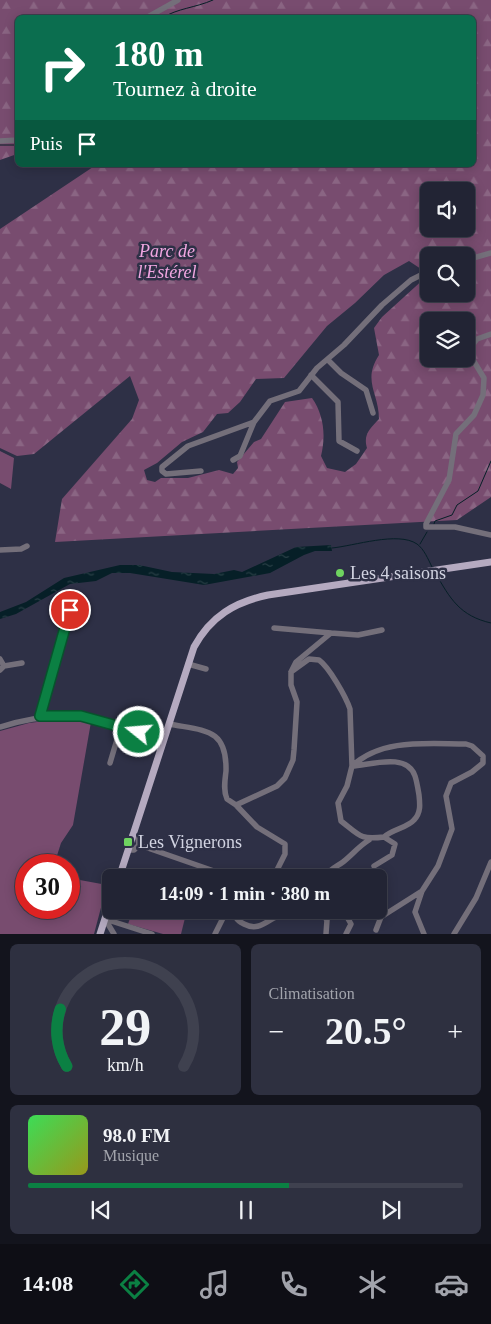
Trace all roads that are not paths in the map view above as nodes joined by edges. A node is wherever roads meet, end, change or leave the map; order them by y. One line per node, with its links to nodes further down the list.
1 (178, 0): 2 (street)
2 (151, 15)
3 (15, 140): 4 (street)
4 (0, 142)
5 (491, 253): 6 (street)
6 (475, 257)
7 (420, 276): 9 (street)
8 (491, 334): 16 (street)
9 (328, 360): 10 (street); 11 (street)
10 (311, 375): 12 (street); 13 (street)
11 (374, 413)
12 (254, 422): 14 (street); 15 (street)
13 (357, 451)
14 (233, 460)
15 (201, 471)
16 (491, 535)
17 (27, 546): 18 (street)
18 (0, 550)
19 (491, 562): 26 (main road)
20 (70, 610): 30 (street)
21 (274, 628): 23 (street)
22 (382, 630): 23 (street)
23 (331, 633): 29 (street)
24 (0, 659): 27 (street)
25 (22, 663): 27 (street)
26 (188, 664): 28 (street); 31 (main road)
27 (2, 668)
28 (206, 669)
29 (291, 672): 36 (street); 37 (street)
30 (40, 716): 32 (street); 33 (street)
31 (169, 724): 34 (main road); 37 (street)
32 (121, 726): 34 (street); 35 (street)
33 (0, 727)
34 (164, 739): 38 (main road)
35 (110, 763)
36 (352, 766): 39 (street); 40 (street); 49 (street)
37 (236, 805): 47 (street)
38 (132, 835): 41 (street); 42 (main road)
39 (384, 837): 40 (street); 44 (street)
40 (369, 840): 48 (street)
41 (142, 846): 42 (street); 46 (street)
42 (128, 850): 45 (main road)
43 (491, 862): 67 (street)
44 (374, 866)
45 (121, 869)
46 (210, 869)
47 (278, 869)
48 (331, 869)
49 (422, 891): 56 (street); 66 (street)
50 (105, 919): 57 (street); 58 (main road); 59 (street)
51 (223, 919): 61 (street)
52 (237, 919): 53 (street)
53 (276, 919)
54 (326, 919): 62 (street)
55 (348, 919): 63 (street)
56 (376, 930): 64 (street); 65 (street)
57 (141, 932): 60 (street)
58 (100, 934)
59 (114, 934)
60 (152, 934)
61 (215, 934)
62 (326, 934)
63 (346, 934)
64 (370, 934)
65 (382, 934)
66 (424, 934)
67 (454, 934)

